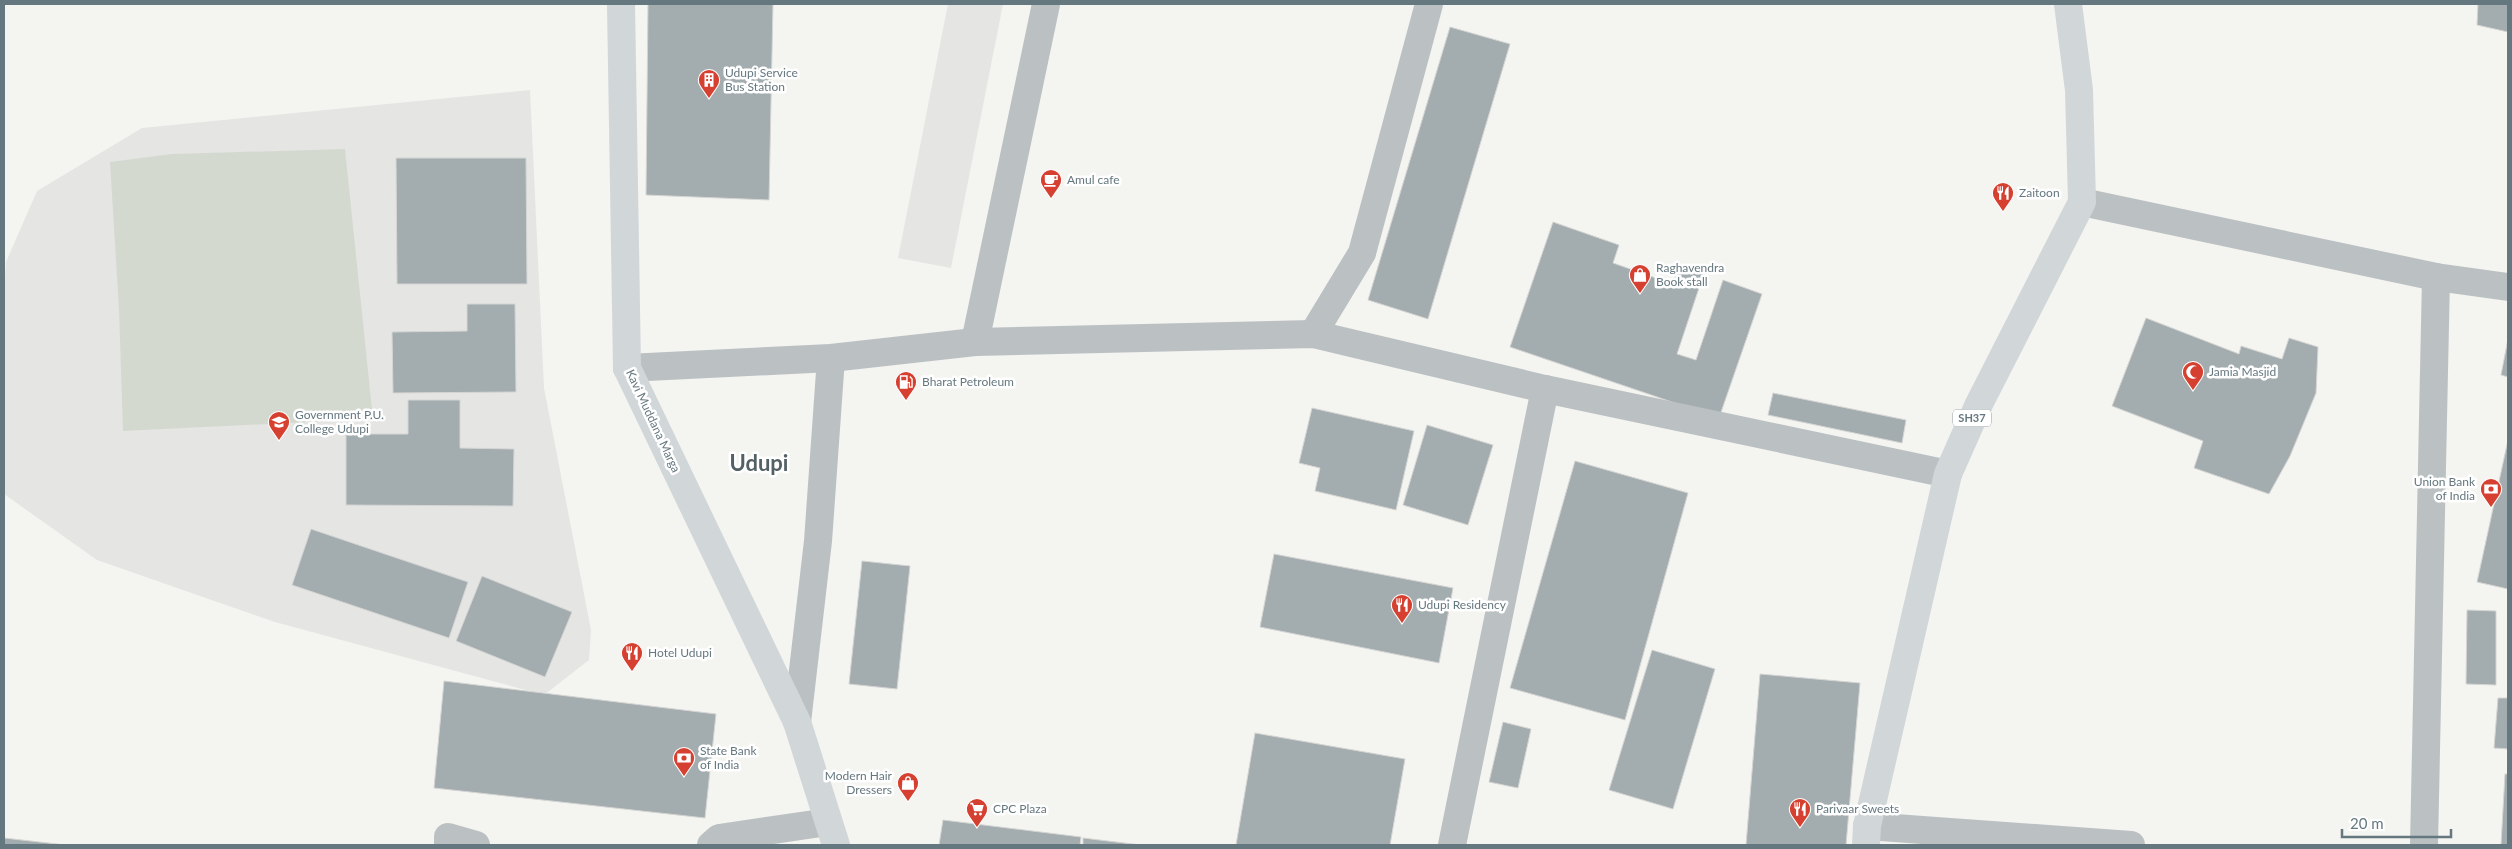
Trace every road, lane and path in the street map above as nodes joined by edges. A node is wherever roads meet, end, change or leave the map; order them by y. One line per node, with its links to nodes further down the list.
1 (621, 4): 11 (main road, Kavi Muddana Marga)
2 (1046, 4): 9 (street)
3 (1429, 4): 8 (street)
4 (2068, 4): 5 (main road, SH37)
5 (2082, 202): 6 (street); 13 (main road, SH37)
6 (2436, 276): 7 (street); 22 (street)
7 (2508, 287)
8 (1313, 334): 9 (street); 12 (street)
9 (976, 342): 10 (street)
10 (831, 358): 11 (street); 14 (street)
11 (627, 368): 14 (main road, Kavi Muddana Marga)
12 (1545, 388): 13 (street); 20 (street)
13 (1948, 474): 16 (main road, SH37)
14 (797, 722): 15 (main road, Kavi Muddana Marga)
15 (832, 834): 19 (street)
16 (1866, 836): 21 (street)
17 (448, 845): 18 (street)
18 (476, 845)
19 (711, 845)
20 (1452, 845)
21 (2131, 845)
22 (2424, 845)

